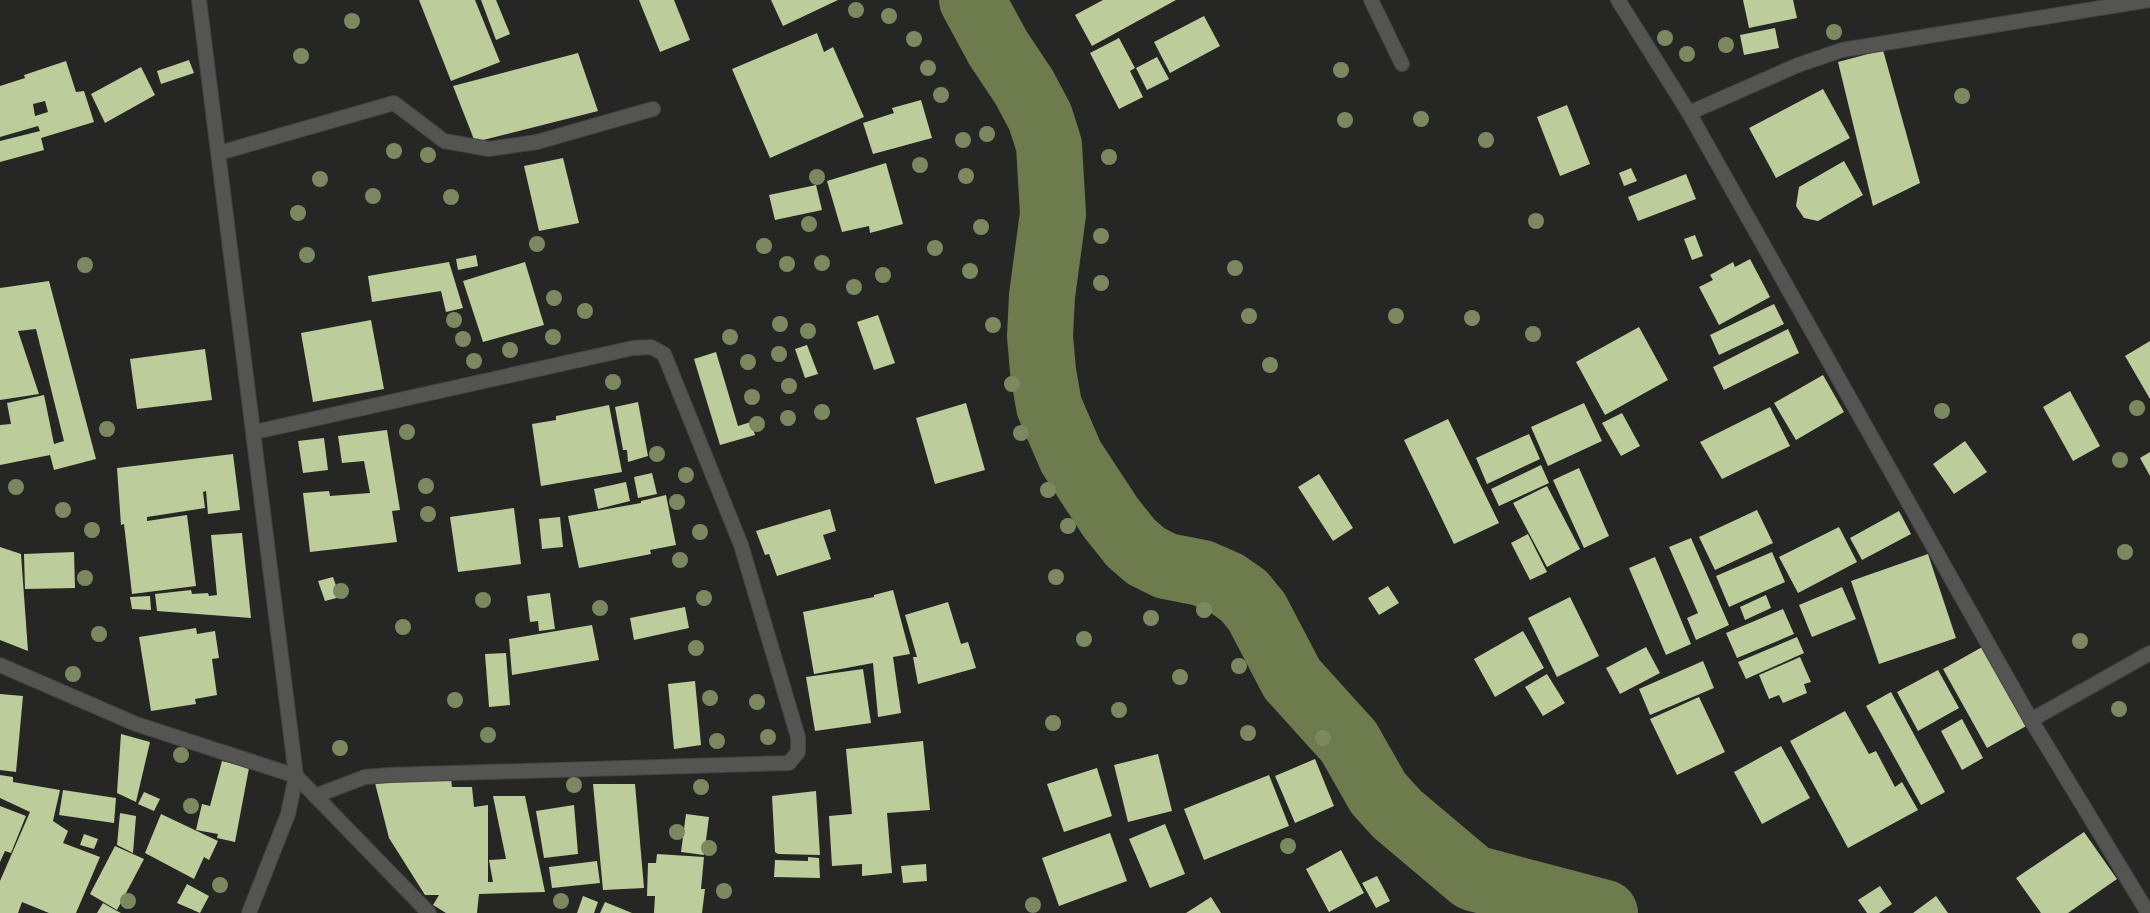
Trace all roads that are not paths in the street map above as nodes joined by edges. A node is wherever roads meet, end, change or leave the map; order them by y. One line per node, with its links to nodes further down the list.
1 (199, 0): 8 (street)
2 (1371, 0): 5 (street)
3 (1618, 0): 7 (street)
4 (2149, 0): 7 (street)
5 (1402, 64)
6 (653, 108): 8 (street)
7 (1689, 113): 12 (street)
8 (219, 153): 9 (street)
9 (255, 432): 13 (street); 14 (street)
10 (2150, 653): 12 (street)
11 (0, 665): 13 (street)
12 (2031, 720): 17 (street)
13 (296, 776): 14 (street); 15 (street)
14 (315, 796): 16 (street)
15 (249, 913)
16 (428, 913)
17 (2148, 913)

